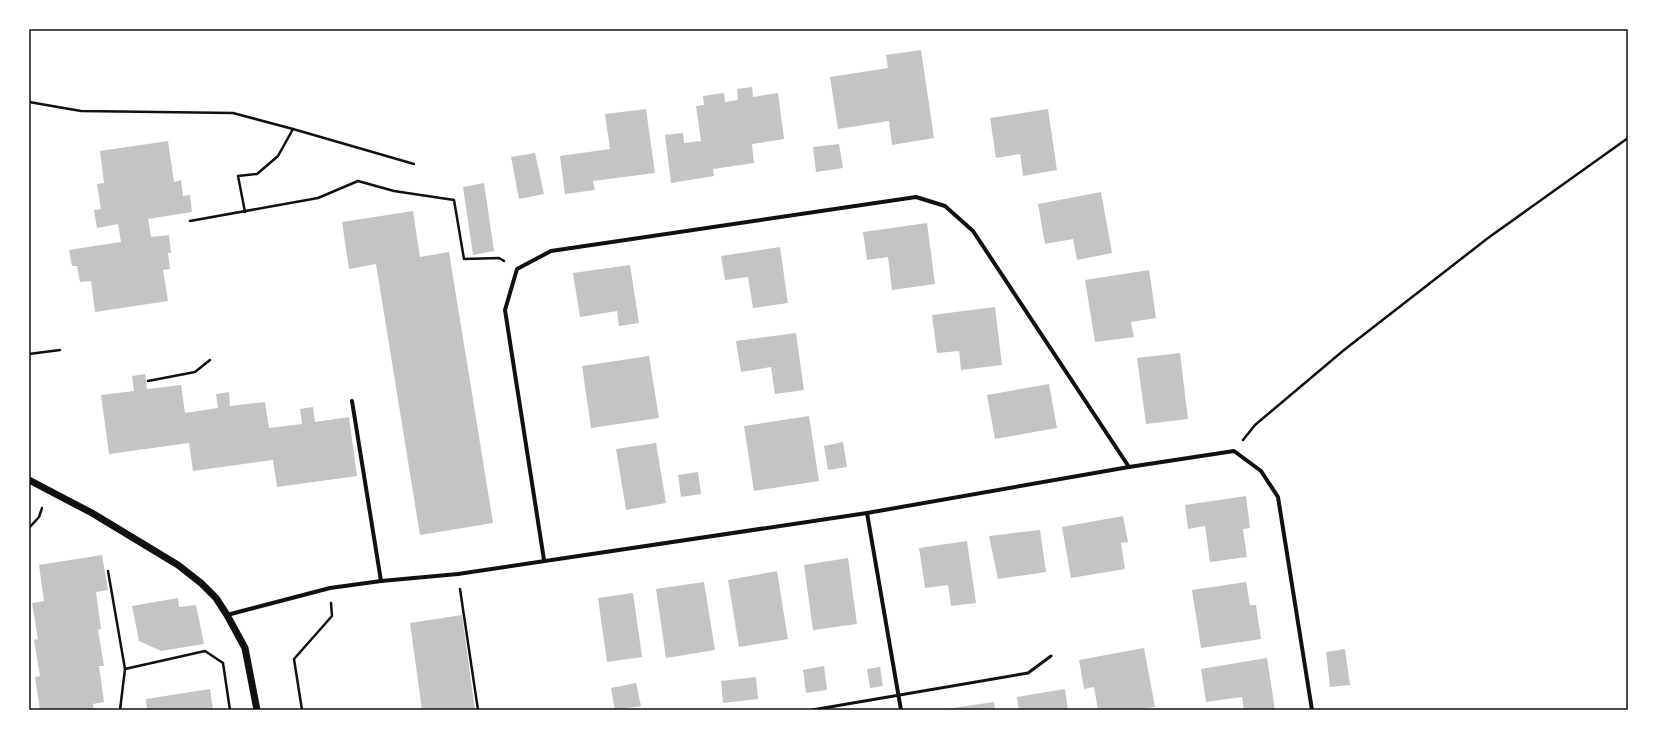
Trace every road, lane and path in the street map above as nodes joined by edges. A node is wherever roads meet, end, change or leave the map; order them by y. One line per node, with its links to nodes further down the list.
1 (29, 102): 2 (path)
2 (293, 129): 4 (path); 5 (path)
3 (1628, 138): 13 (path)
4 (414, 164)
5 (245, 212): 6 (path); 7 (path)
6 (190, 221)
7 (516, 269): 14 (street); 19 (street)
8 (60, 350): 9 (path)
9 (29, 354)
10 (210, 360): 11 (path)
11 (148, 381)
12 (352, 401): 22 (street)
13 (1234, 451): 14 (street); 35 (street)
14 (1130, 467): 17 (street)
15 (29, 480): 24 (street)
16 (42, 508): 18 (path)
17 (867, 513): 19 (street); 27 (street)
18 (29, 528)
19 (544, 560): 21 (street)
20 (108, 571): 26 (path)
21 (458, 574): 22 (street); 32 (path)
22 (381, 581): 23 (street)
23 (330, 588): 24 (street); 31 (path)
24 (227, 615): 30 (street)
25 (1051, 656): 27 (lane)
26 (125, 669): 28 (path); 29 (path)
27 (898, 694): 33 (lane); 34 (street)
28 (120, 710)
29 (230, 710)
30 (257, 710)
31 (302, 710)
32 (478, 710)
33 (812, 710)
34 (901, 710)
35 (1312, 710)

